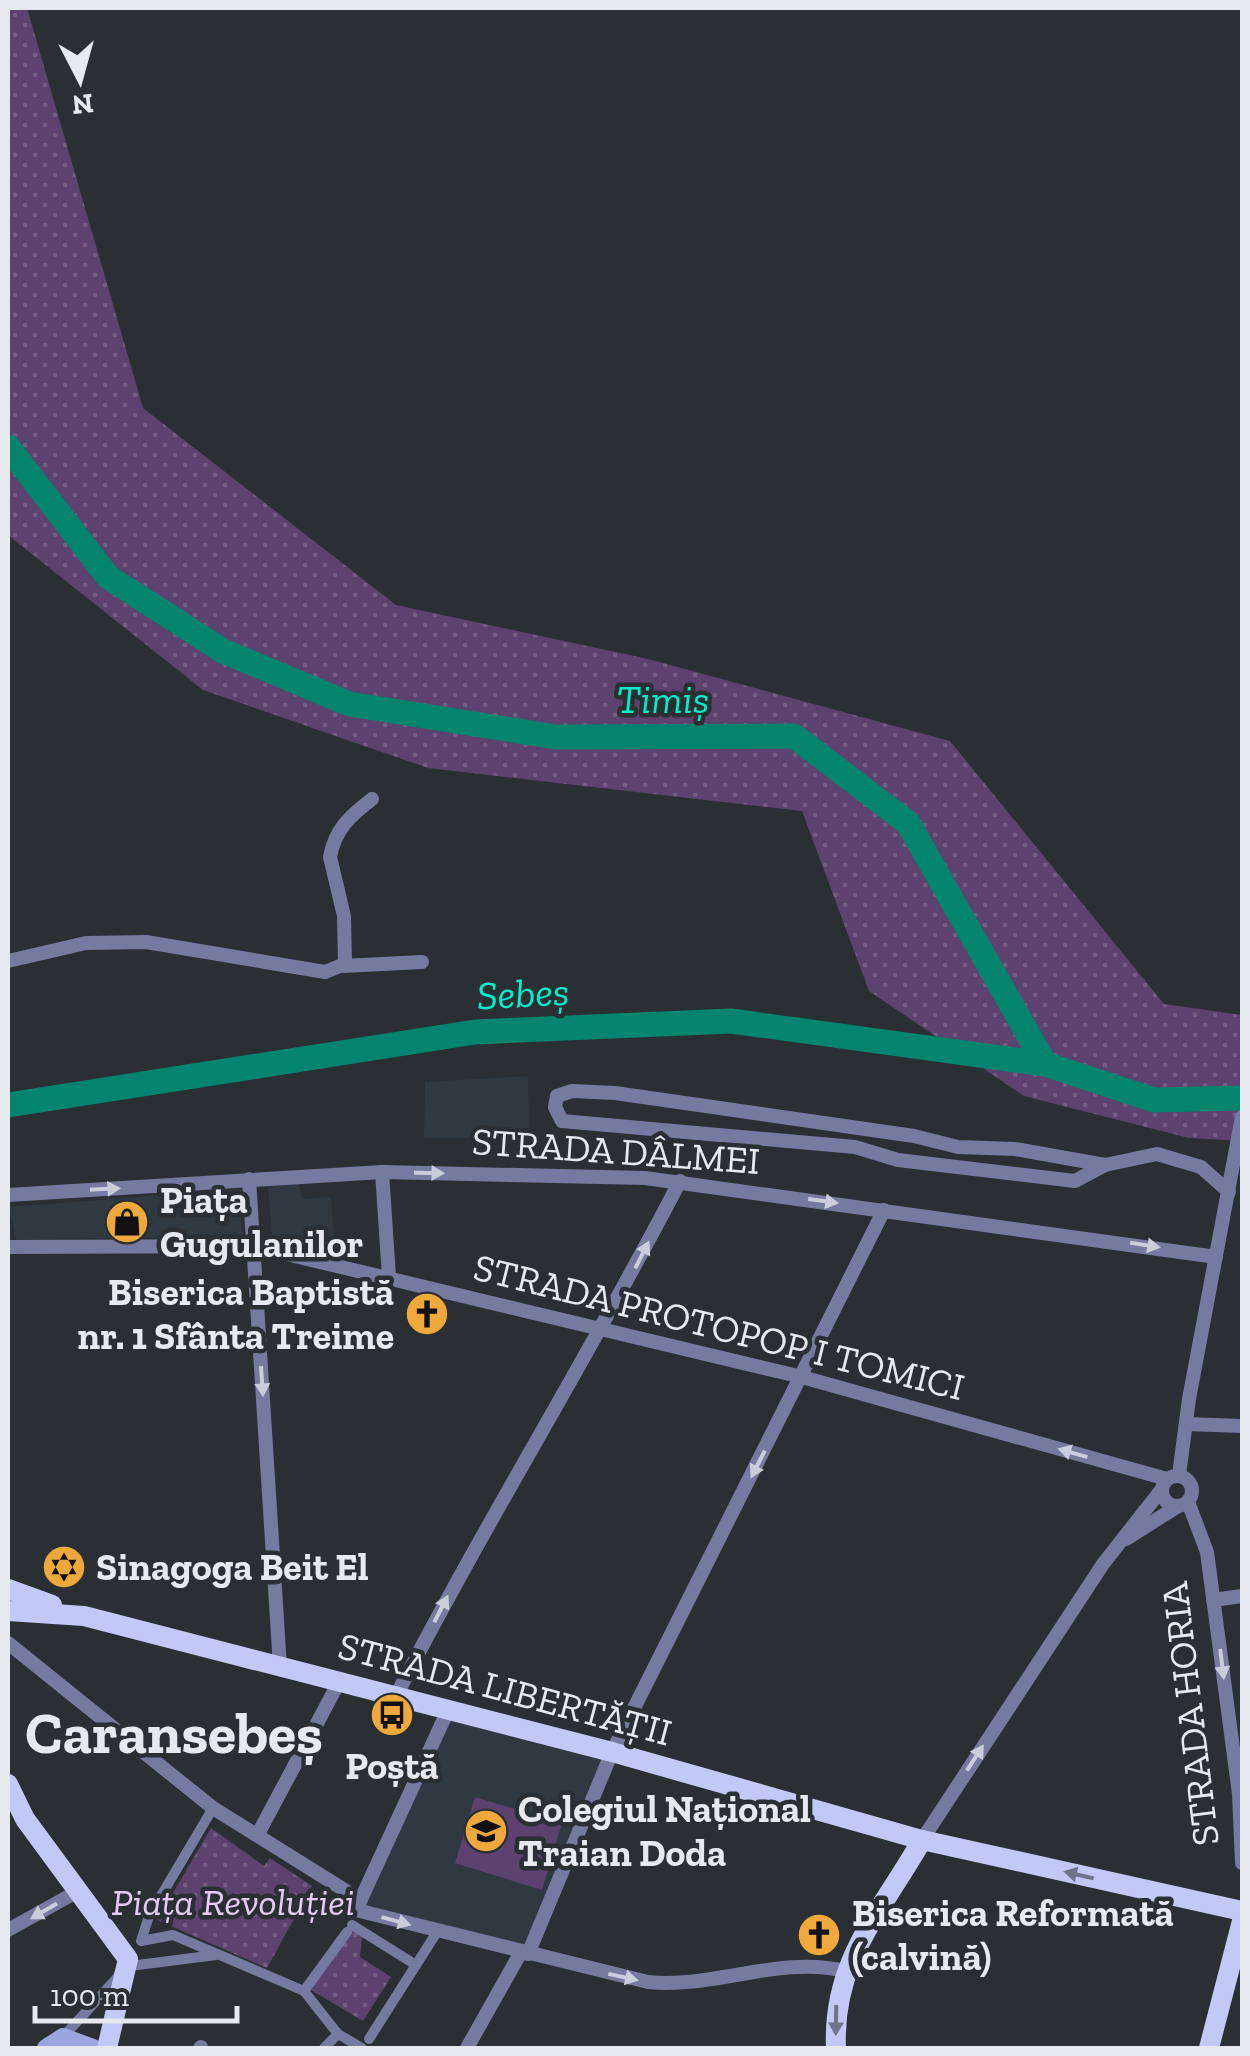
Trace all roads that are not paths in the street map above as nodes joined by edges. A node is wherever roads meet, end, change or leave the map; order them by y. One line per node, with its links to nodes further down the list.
1 (372, 800): 4 (street)
2 (8, 961): 4 (street)
3 (422, 962): 4 (street)
4 (343, 966)
5 (1242, 1118): 10 (street)
6 (1105, 1164): 6 (street); 10 (street)
7 (382, 1172): 8 (street, STRADA DÂLMEI); 9 (street, STRADA DÂLMEI, one-way to 9); 16 (street)
8 (248, 1179): 11 (street, STRADA DÂLMEI, one-way to 8); 13 (street)
9 (680, 1181): 12 (street, STRADA DÂLMEI, one-way to 12); 17 (street, one-way to 9)
10 (1229, 1192): 15 (street)
11 (8, 1195)
12 (884, 1210): 15 (street, STRADA DÂLMEI, one-way to 15); 18 (street)
13 (254, 1246): 14 (street, STRADA PROTOPOP I TOMICI); 16 (street, STRADA PROTOPOP I TOMICI); 30 (street, one-way to 30)
14 (8, 1248)
15 (1216, 1257): 19 (street)
16 (388, 1277): 17 (street, STRADA PROTOPOP I TOMICI)
17 (604, 1330): 18 (street, STRADA PROTOPOP I TOMICI); 32 (street, one-way to 17)
18 (802, 1376): 21 (street, STRADA PROTOPOP I TOMICI, one-way to 18); 34 (street, one-way to 34)
19 (1186, 1424): 20 (street); 21 (street)
20 (1242, 1426)
21 (1169, 1481): 22 (street); 22 (street, STRADA HORIA); 23 (street)
22 (1183, 1504): 23 (street); 26 (street, STRADA HORIA)
23 (1118, 1545): 38 (street, one-way to 23)
24 (8, 1588): 28 (main road, STRADA LIBERTĂȚII)
25 (1242, 1596): 26 (street)
26 (1213, 1600): 39 (street, STRADA HORIA, one-way to 39)
27 (8, 1611): 28 (main road, STRADA LIBERTĂȚII)
28 (68, 1613): 30 (main road, STRADA LIBERTĂȚII)
29 (8, 1643): 36 (street)
30 (280, 1667): 31 (main road, STRADA LIBERTĂȚII)
31 (339, 1682): 32 (main road, STRADA LIBERTĂȚII); 37 (street)
32 (396, 1696): 33 (main road, STRADA LIBERTĂȚII)
33 (449, 1708): 34 (main road, STRADA LIBERTĂȚII); 43 (street)
34 (612, 1752): 38 (main road, STRADA LIBERTĂȚII); 46 (street)
35 (8, 1784): 40 (main road)
36 (214, 1808): 37 (street); 47 (street)
37 (258, 1834): 43 (street)
38 (922, 1840): 41 (main road, STRADA LIBERTĂȚII, one-way to 38); 50 (main road)
39 (1242, 1862)
40 (80, 1890): 44 (street, one-way to 44); 49 (main road)
41 (1242, 1911)
42 (1242, 1920): 61 (main road)
43 (352, 1922): 45 (street, one-way to 45); 48 (street); 51 (street)
44 (8, 1930)
45 (437, 1932): 46 (street); 48 (street)
46 (524, 1953): 50 (street, one-way to 50); 59 (street)
47 (217, 1955): 49 (street); 51 (street)
48 (416, 1964): 54 (street)
49 (129, 1966): 53 (street); 57 (main road)
50 (845, 1972): 60 (main road, one-way to 60)
51 (304, 1992): 52 (street)
52 (338, 2034): 54 (street); 58 (street)
53 (63, 2037): 55 (main road); 56 (main road)
54 (365, 2044)
55 (46, 2048)
56 (93, 2048)
57 (108, 2048)
58 (324, 2048)
59 (467, 2048)
60 (836, 2048)
61 (1209, 2048)

